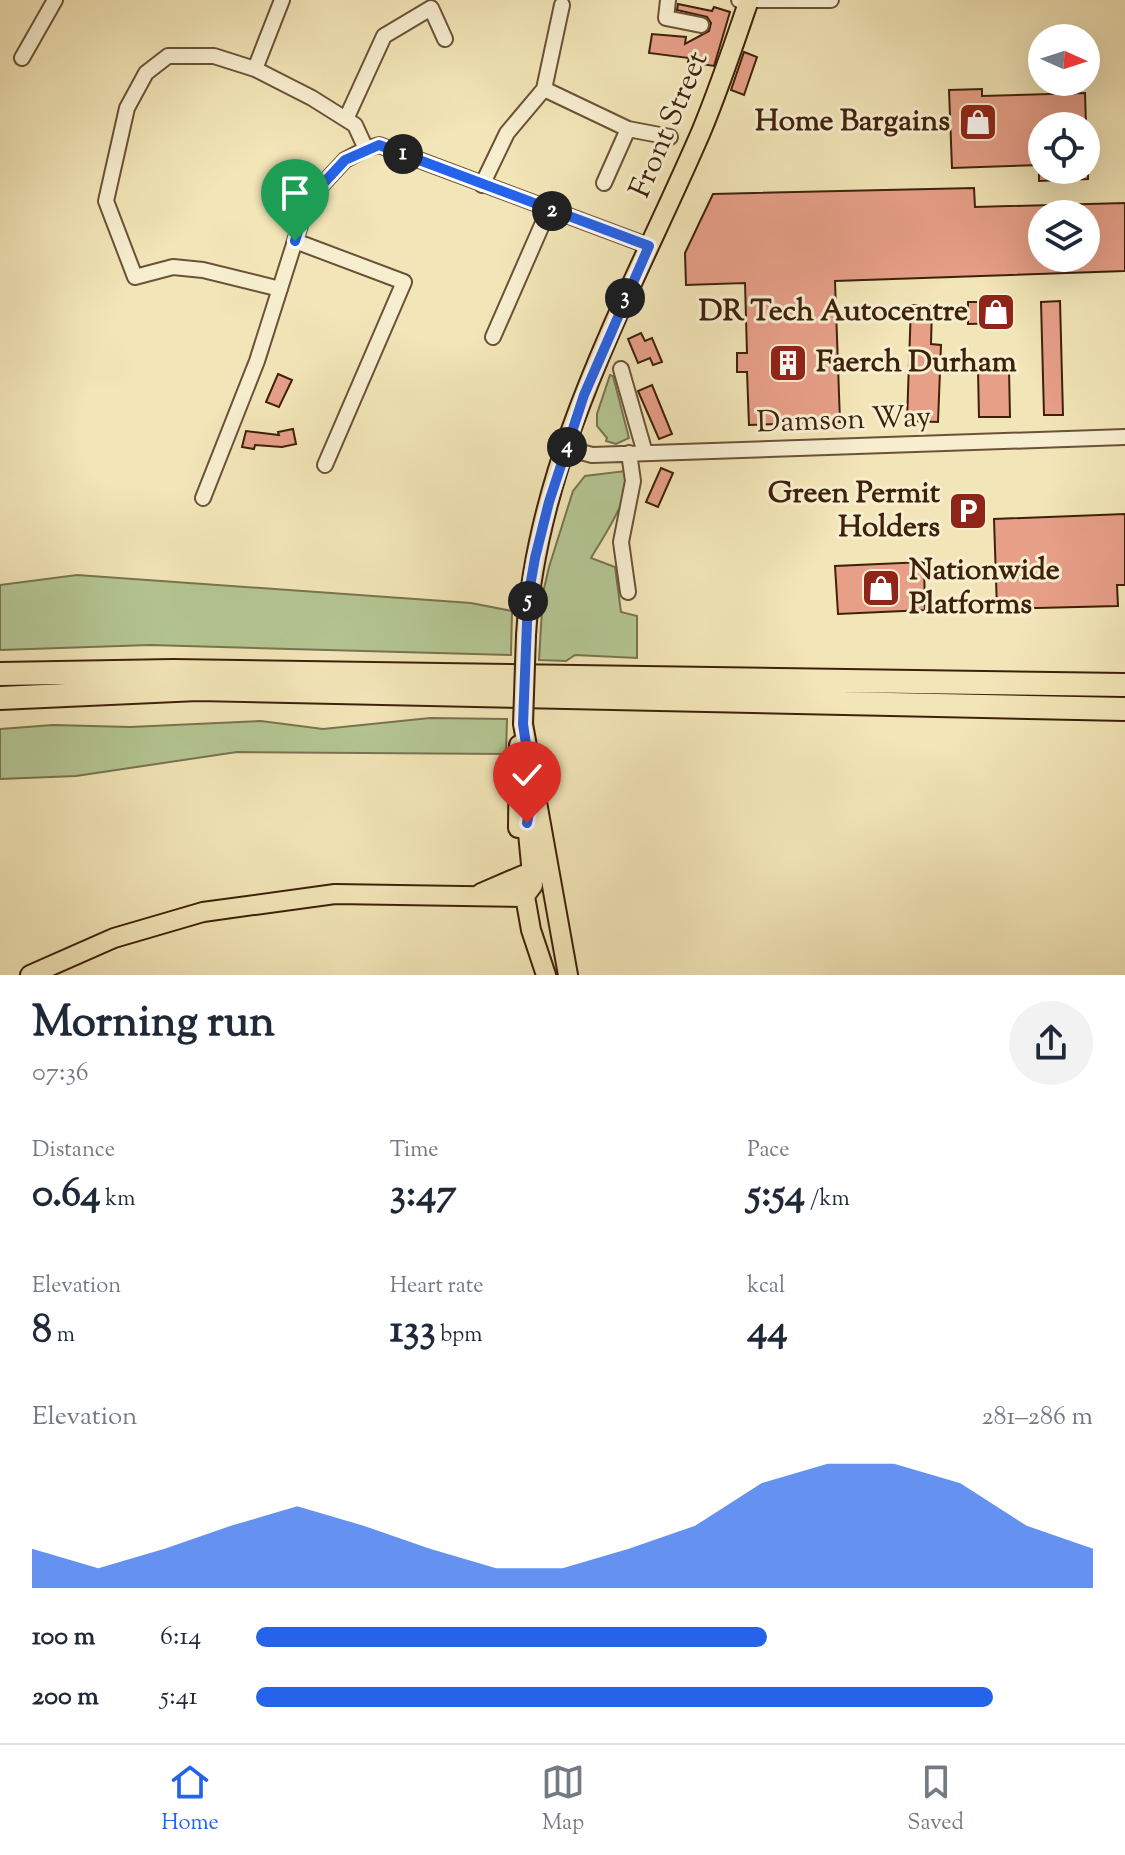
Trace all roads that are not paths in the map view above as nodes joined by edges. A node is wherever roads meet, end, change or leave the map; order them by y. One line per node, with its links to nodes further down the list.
1 (55, 0): 9 (street)
2 (282, 0): 10 (street)
3 (668, 0): 7 (street)
4 (745, 0): 5 (street); 20 (main road, Front Street)
5 (831, 0)
6 (562, 5): 11 (street)
7 (701, 25)
8 (445, 39): 12 (street)
9 (22, 58)
10 (255, 69): 12 (street); 21 (street)
11 (544, 89): 13 (street); 17 (street)
12 (346, 119): 15 (street)
13 (628, 129): 14 (street); 16 (street)
14 (670, 137)
15 (366, 149): 17 (street); 19 (street)
16 (604, 183)
17 (482, 185): 18 (street)
18 (549, 209): 20 (street); 22 (street)
19 (295, 241): 21 (street); 28 (street)
20 (649, 246): 25 (main road, Front Street)
21 (280, 289): 29 (street)
22 (493, 337)
23 (621, 369): 27 (street)
24 (1125, 437): 27 (street, Damson Way)
25 (566, 448): 26 (street, Damson Way); 35 (main road, Front Street, bridge)
26 (629, 453): 27 (street, Damson Way); 30 (street)
27 (645, 453)
28 (325, 465)
29 (203, 498)
30 (628, 592)
31 (0, 674): 32 (highway)
32 (1125, 685)
33 (0, 698): 34 (highway)
34 (1125, 709)
35 (523, 724): 36 (main road); 37 (main road)
36 (533, 791): 37 (main road); 38 (main road)
37 (528, 875): 38 (main road); 39 (main road); 40 (main road)
38 (551, 890): 43 (main road)
39 (478, 894): 40 (main road); 41 (main road)
40 (524, 897): 42 (main road)
41 (30, 975)
42 (546, 975)
43 (568, 975)

